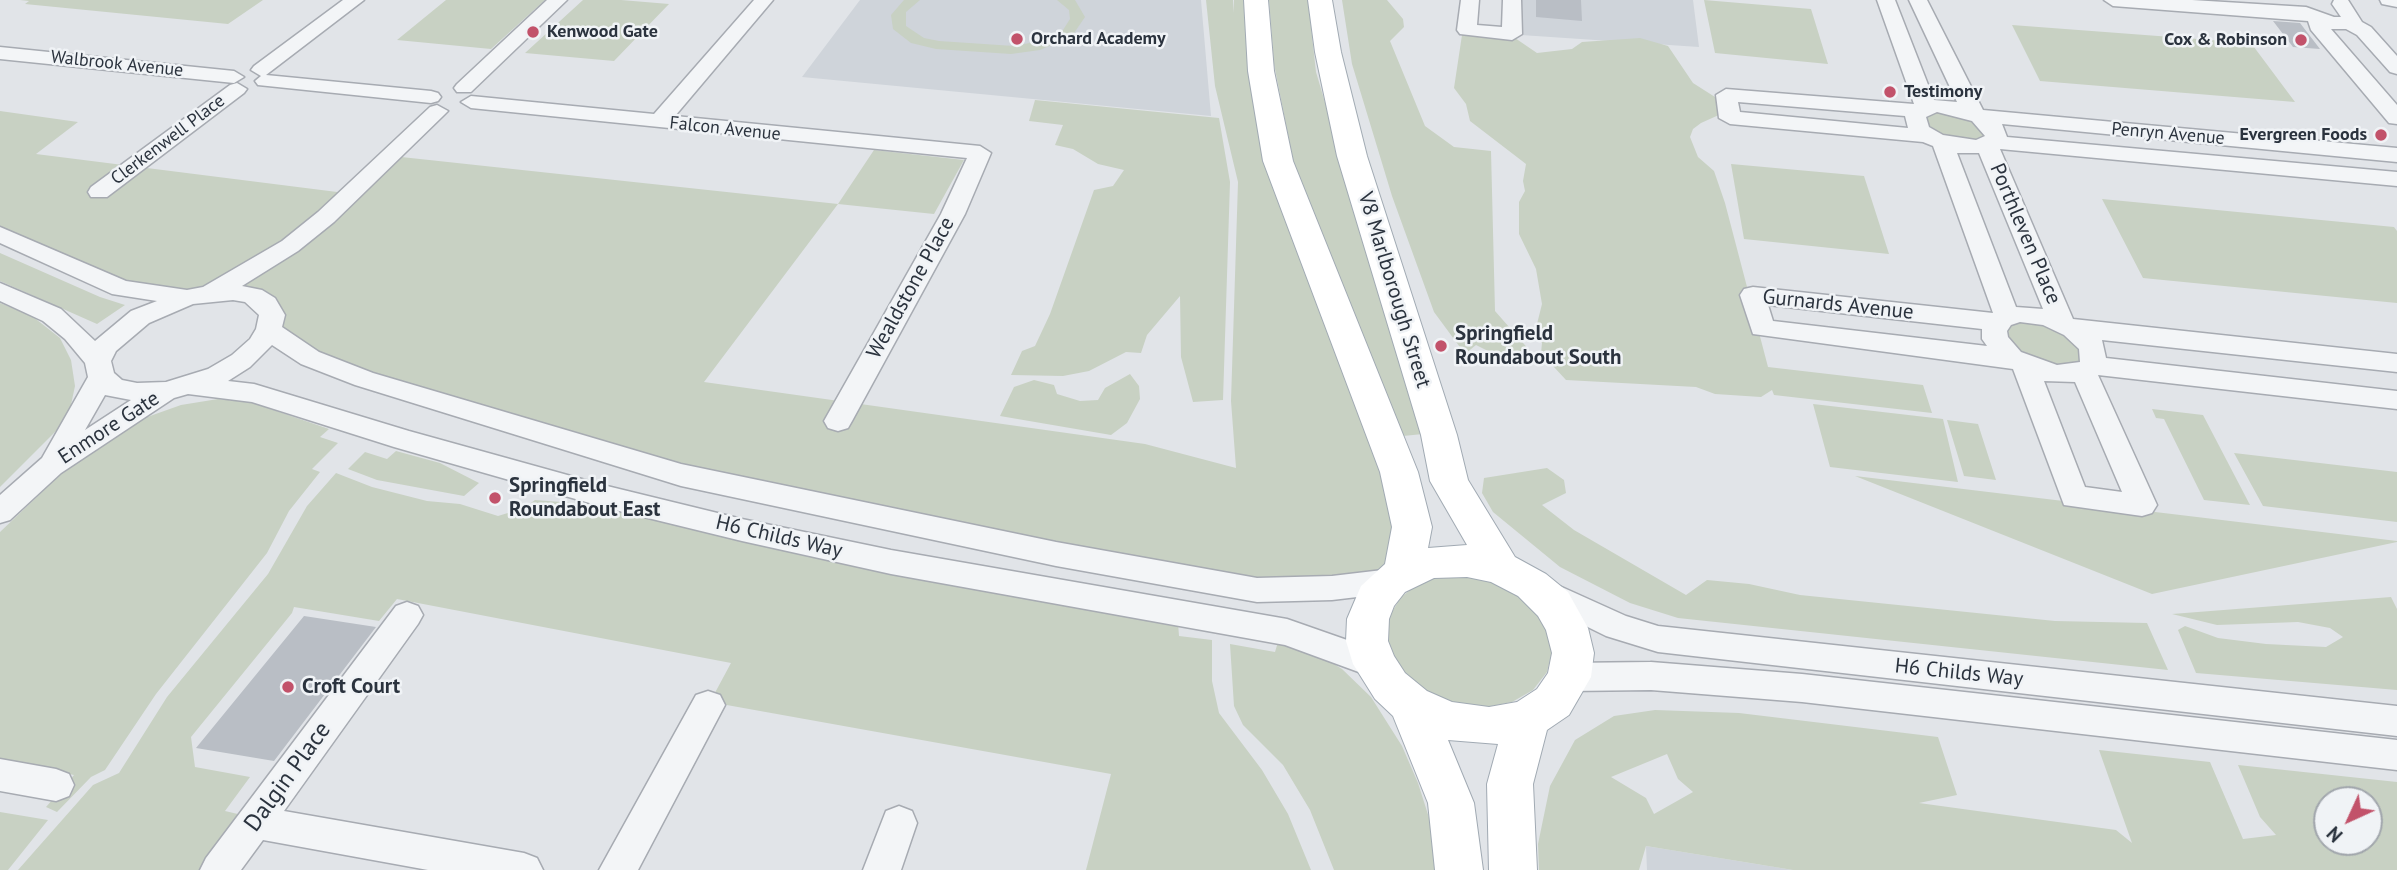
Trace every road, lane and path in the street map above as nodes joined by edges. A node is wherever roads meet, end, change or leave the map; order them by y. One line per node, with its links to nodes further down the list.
1 (355, 0): 18 (street)
2 (558, 0): 20 (street)
3 (764, 0): 25 (street)
4 (1256, 0): 48 (main road)
5 (1320, 0): 49 (main road, V8 Marlborough Street)
6 (1470, 0): 7 (street)
7 (1512, 0)
8 (1886, 0): 22 (street)
9 (1918, 0): 23 (street)
10 (2113, 0): 14 (street)
11 (2389, 0): 12 (street)
12 (2397, 1)
13 (2343, 2): 14 (street); 15 (street)
14 (2304, 9): 15 (street); 24 (street)
15 (2350, 23): 17 (street)
16 (0, 53): 19 (street, Walbrook Avenue)
17 (2397, 68)
18 (263, 76): 19 (street); 21 (street)
19 (235, 83): 31 (street, Clerkenwell Place)
20 (468, 95): 21 (street); 25 (street, Falcon Avenue)
21 (434, 104): 33 (street)
22 (1922, 110): 23 (street, Penryn Avenue); 26 (street, Porthleven Place); 26 (street)
23 (1977, 115): 27 (street, Porthleven Place); 29 (street, Penryn Avenue)
24 (2397, 118)
25 (659, 122): 28 (street, Falcon Avenue)
26 (1936, 139): 27 (street, Penryn Avenue); 37 (street, Porthleven Place)
27 (1989, 143): 30 (street, Penryn Avenue); 38 (street, Porthleven Place)
28 (980, 153): 45 (street, Wealdstone Place)
29 (2397, 155)
30 (2397, 179)
31 (99, 192)
32 (0, 234): 35 (street)
33 (290, 246): 35 (street); 36 (street)
34 (0, 291): 42 (street)
35 (200, 295): 36 (street, H6 Childs Way); 42 (street, Enmore Gate)
36 (268, 317): 43 (street, Enmore Gate); 48 (street, H6 Childs Way)
37 (2003, 319): 38 (street); 39 (street, Porthleven Place); 39 (street, Gurnards Avenue)
38 (2068, 326): 40 (street); 41 (street, Porthleven Place)
39 (2019, 362): 41 (street); 41 (street)
40 (2397, 363)
41 (2089, 368): 44 (street)
42 (99, 369): 43 (street, H6 Childs Way); 46 (street, Enmore Gate)
43 (178, 388): 46 (street, Enmore Gate); 51 (street, H6 Childs Way)
44 (2397, 400)
45 (838, 421)
46 (51, 466): 47 (street, Enmore Gate)
47 (0, 512)
48 (1397, 577): 49 (main road); 51 (main road)
49 (1516, 577): 52 (main road); 56 (street, H6 Childs Way)
50 (407, 615): 60 (street, Dalgin Place)
51 (1375, 664): 53 (main road)
52 (1569, 677): 55 (main road); 57 (street, H6 Childs Way)
53 (1411, 704): 55 (main road); 66 (main road)
54 (708, 705): 64 (street)
55 (1527, 719): 67 (main road)
56 (2397, 721)
57 (2397, 755)
58 (0, 775): 59 (street)
59 (56, 785)
60 (255, 822): 62 (street, Dalgin Place); 63 (street)
61 (899, 822): 65 (street)
62 (219, 870)
63 (524, 870)
64 (618, 870)
65 (882, 870)
66 (1459, 870)
67 (1513, 870)

